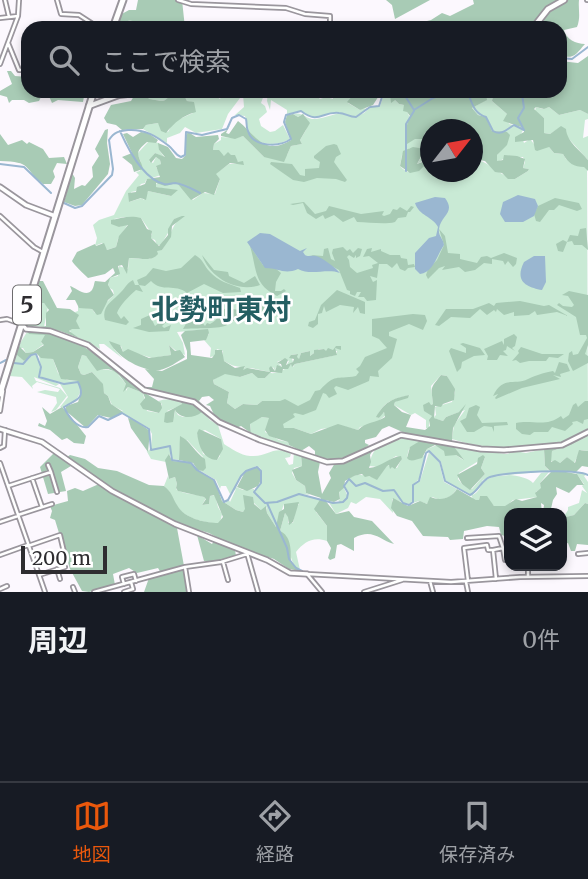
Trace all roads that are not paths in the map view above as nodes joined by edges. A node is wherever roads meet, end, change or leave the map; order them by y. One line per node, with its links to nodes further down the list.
1 (5, 0): 10 (street)
2 (19, 0): 9 (street)
3 (57, 0): 12 (street)
4 (122, 0): 13 (main road)
5 (178, 0): 8 (street)
6 (285, 0): 8 (street)
7 (564, 0): 15 (main road)
8 (286, 8): 14 (street)
9 (18, 16): 10 (street); 16 (street)
10 (9, 17): 11 (street)
11 (0, 18)
12 (88, 21)
13 (115, 21)
14 (330, 21)
15 (539, 21)
16 (8, 43): 17 (street); 18 (street)
17 (0, 64)
18 (21, 70)
19 (92, 98): 21 (main road, 5)
20 (111, 98): 21 (main road)
21 (89, 106): 23 (main road, 5)
22 (0, 187): 23 (street)
23 (55, 216): 25 (main road, 5)
24 (1, 219): 25 (street)
25 (43, 252): 27 (main road, 5)
26 (0, 320): 27 (street)
27 (21, 324): 28 (main road, 5); 31 (street)
28 (1, 392): 29 (street)
29 (0, 411)
30 (3, 430): 32 (street); 50 (street)
31 (588, 432)
32 (0, 448)
33 (0, 463): 37 (street)
34 (48, 465): 35 (street)
35 (51, 472): 36 (street); 39 (street)
36 (32, 478): 37 (street); 41 (street)
37 (8, 486): 38 (street); 42 (street)
38 (0, 488)
39 (57, 492)
40 (52, 503): 41 (street)
41 (41, 507): 42 (street)
42 (18, 515): 43 (street); 45 (street)
43 (0, 522)
44 (467, 538): 46 (street)
45 (28, 545): 48 (street); 53 (street); 60 (street)
46 (503, 548): 47 (street); 51 (street)
47 (493, 550): 65 (street); 69 (street)
48 (64, 552)
49 (588, 553): 52 (street)
50 (247, 554): 54 (street); 59 (street); 81 (street)
51 (504, 554)
52 (578, 554)
53 (0, 555)
54 (223, 562): 56 (street); 66 (street)
55 (65, 566): 57 (street)
56 (186, 567): 68 (street); 80 (street)
57 (57, 569): 60 (street); 63 (street)
58 (528, 571): 62 (street)
59 (307, 574): 64 (street); 82 (street)
60 (39, 576): 75 (street)
61 (588, 576): 62 (street)
62 (528, 577): 65 (street)
63 (60, 579)
64 (406, 579): 67 (street); 83 (street)
65 (496, 579): 69 (street)
66 (228, 580)
67 (430, 581): 69 (street); 84 (street)
68 (133, 582): 70 (street); 70 (street); 79 (street)
69 (467, 582): 85 (street)
70 (124, 584): 73 (street)
71 (7, 586): 74 (street)
72 (73, 587): 76 (street)
73 (115, 587): 77 (street); 78 (street)
74 (0, 589)
75 (45, 592)
76 (75, 592)
77 (94, 592)
78 (116, 592)
79 (124, 592)
80 (189, 592)
81 (258, 592)
82 (322, 592)
83 (364, 592)
84 (433, 592)
85 (468, 592)

